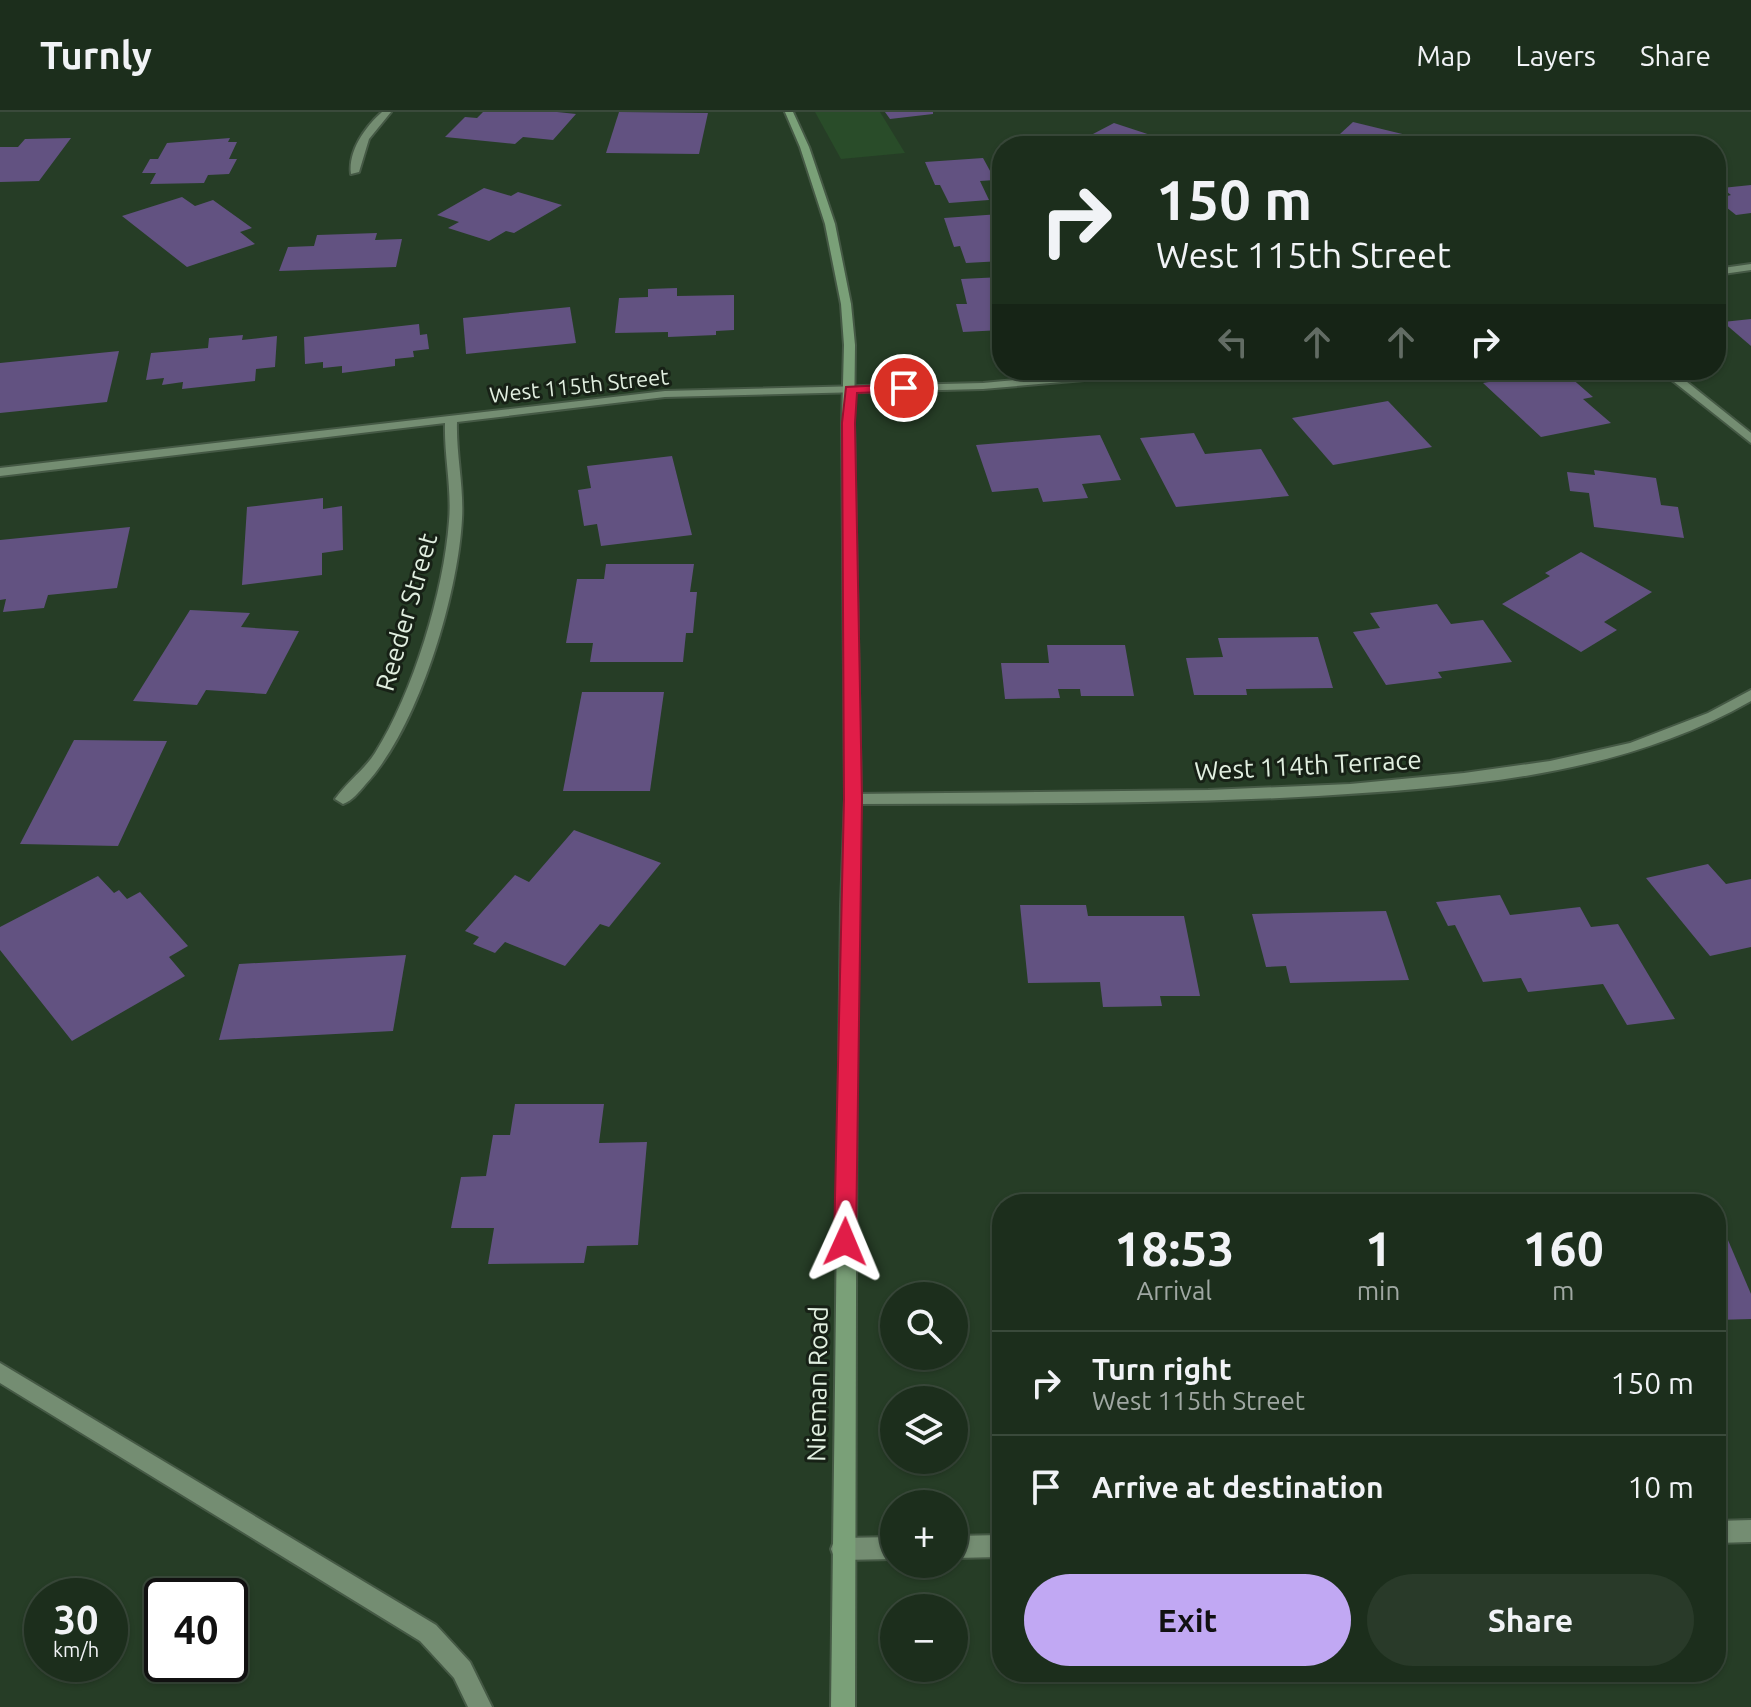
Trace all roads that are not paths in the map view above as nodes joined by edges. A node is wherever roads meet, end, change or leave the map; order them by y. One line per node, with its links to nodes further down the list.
1 (387, 112): 3 (street)
2 (789, 112): 8 (street, Nieman Road)
3 (354, 172)
4 (1751, 267): 5 (street)
5 (1726, 271)
6 (1051, 380): 8 (street, West 115th Street)
7 (1677, 380): 10 (street)
8 (851, 389): 9 (street, West 115th Street); 14 (street, Nieman Road)
9 (451, 420): 11 (street, West 115th Street); 13 (street, Reeder Street)
10 (1751, 439)
11 (0, 472)
12 (1751, 695): 14 (street, West 114th Terrace)
13 (343, 799)
14 (853, 799): 21 (street, Nieman Road)
15 (0, 1372): 22 (street)
16 (1751, 1531): 17 (street)
17 (1726, 1532)
18 (992, 1546): 19 (street)
19 (968, 1547)
20 (880, 1548): 21 (street)
21 (842, 1549): 23 (street, Nieman Road)
22 (480, 1707)
23 (843, 1707)

